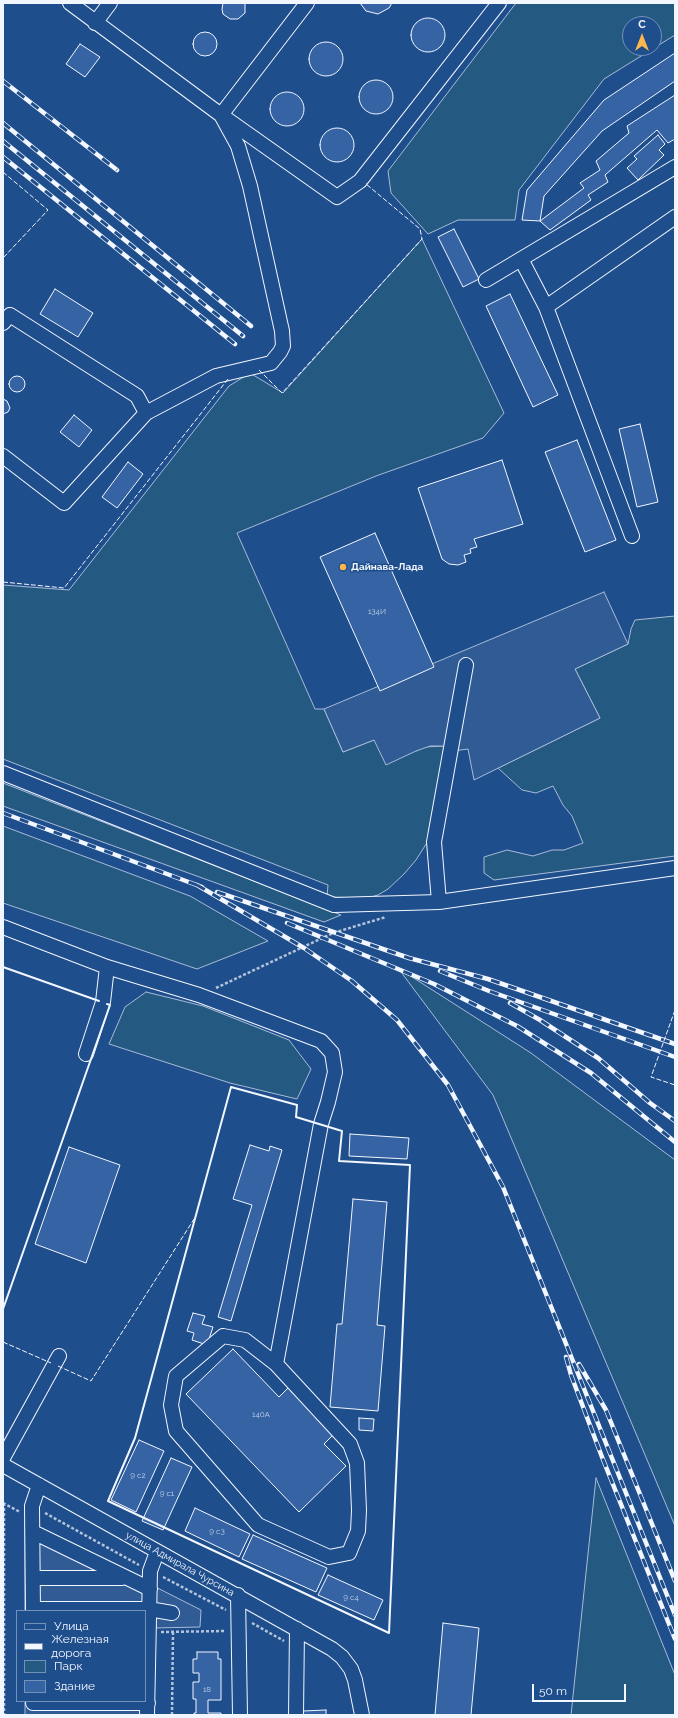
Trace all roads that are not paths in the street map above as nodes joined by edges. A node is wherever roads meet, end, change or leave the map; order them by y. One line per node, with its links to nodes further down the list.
1 (70, 3): 5 (street)
2 (110, 3): 5 (street)
3 (307, 3): 6 (street)
4 (499, 3): 6 (street)
5 (95, 23): 6 (street)
6 (221, 115): 13 (street)
7 (675, 167): 9 (street)
8 (675, 217): 11 (street)
9 (520, 259): 10 (street); 11 (street)
10 (486, 280)
11 (546, 307): 15 (street)
12 (3, 323): 13 (street)
13 (146, 413): 14 (street)
14 (3, 456)
15 (632, 536)
16 (466, 665): 19 (street)
17 (3, 773): 19 (street)
18 (675, 868): 19 (street)
19 (439, 902)
20 (3, 927): 21 (street)
21 (107, 967): 22 (street); 24 (street)
22 (86, 1054)
23 (59, 1356): 25 (street)
24 (276, 1364): 24 (street)
25 (3, 1458)
26 (3, 1465): 27 (street, улица Адмирала Чурсина)
27 (39, 1485): 28 (street); 29 (street, улица Адмирала Чурсина)
28 (33, 1532): 30 (street); 31 (street)
29 (157, 1552): 32 (street); 33 (street, улица Адмирала Чурсина)
30 (33, 1578): 31 (street); 35 (street)
31 (126, 1578): 32 (street)
32 (150, 1589): 34 (street)
33 (238, 1595): 37 (street, улица Адмирала Чурсина); 42 (street)
34 (150, 1609): 35 (street); 36 (street); 38 (street)
35 (33, 1610)
36 (172, 1613)
37 (296, 1629): 43 (street); 44 (street, улица Адмирала Чурсина)
38 (148, 1637): 39 (street)
39 (147, 1671): 41 (street)
40 (33, 1706): 41 (street)
41 (147, 1709)
42 (240, 1715)
43 (296, 1715)
44 (362, 1715)

